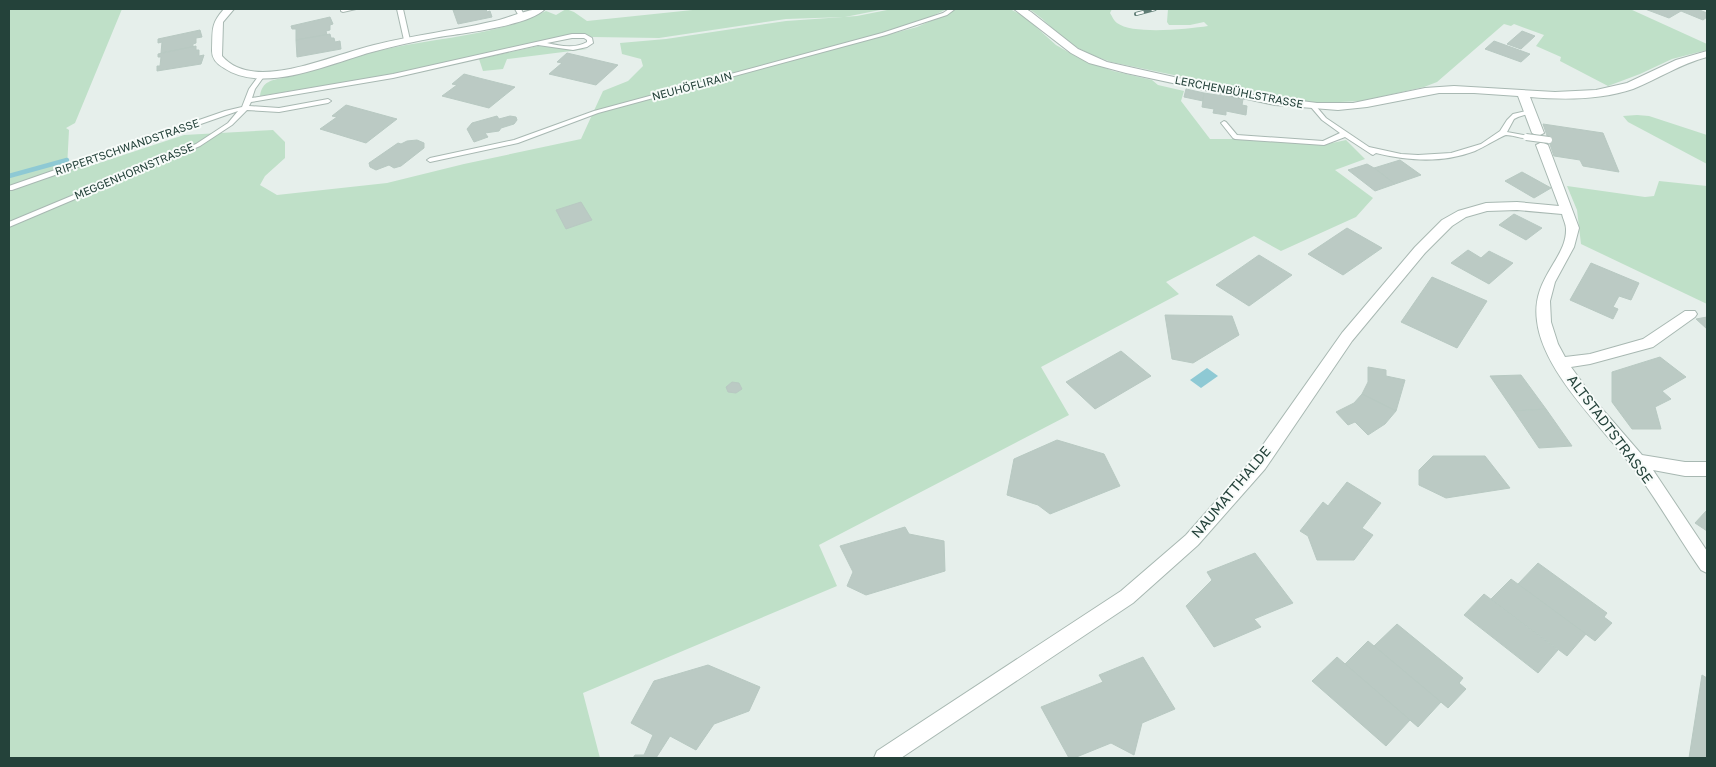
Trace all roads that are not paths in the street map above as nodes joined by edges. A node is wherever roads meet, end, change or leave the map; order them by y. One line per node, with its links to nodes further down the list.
1 (229, 9): 12 (street)
2 (353, 9): 7 (lane)
3 (400, 9): 9 (lane)
4 (540, 9): 8 (street)
5 (952, 9): 26 (lane, NEUHÖFLIRAIN)
6 (1019, 9): 16 (street, LERCHENBÜHLSTRASSE)
7 (343, 10)
8 (520, 13): 9 (street)
9 (407, 40): 12 (street)
10 (540, 44): 10 (lane); 14 (lane)
11 (1707, 54): 13 (street, LERCHENBÜHLSTRASSE)
12 (262, 75): 14 (lane, MEGGENHORNSTRASSE)
13 (1522, 94): 16 (street, LERCHENBÜHLSTRASSE); 18 (street, ALTSTADTSTRASSE)
14 (249, 100): 17 (lane, MEGGENHORNSTRASSE)
15 (328, 101): 17 (lane, RIPPERTSCHWANDSTRASSE)
16 (1313, 106): 21 (lane)
17 (245, 108): 27 (lane, RIPPERTSCHWANDSTRASSE); 29 (lane, MEGGENHORNSTRASSE)
18 (1531, 112): 20 (lane); 23 (street, ALTSTADTSTRASSE)
19 (1224, 123): 21 (lane)
20 (1503, 133): 22 (lane); 24 (lane)
21 (1345, 134): 24 (lane)
22 (1526, 137): 23 (lane, bridge)
23 (1543, 139): 28 (street, ALTSTADTSTRASSE)
24 (1368, 149): 25 (lane)
25 (1379, 157)
26 (430, 160)
27 (9, 188)
28 (1568, 211): 31 (street, ALTSTADTSTRASSE); 35 (street, NAUMATTHALDE)
29 (9, 225)
30 (1690, 314): 31 (street)
31 (1560, 363): 32 (street, ALTSTADTSTRASSE)
32 (1637, 461): 33 (street); 34 (street, ALTSTADTSTRASSE)
33 (1707, 469)
34 (1707, 565)
35 (884, 758)

